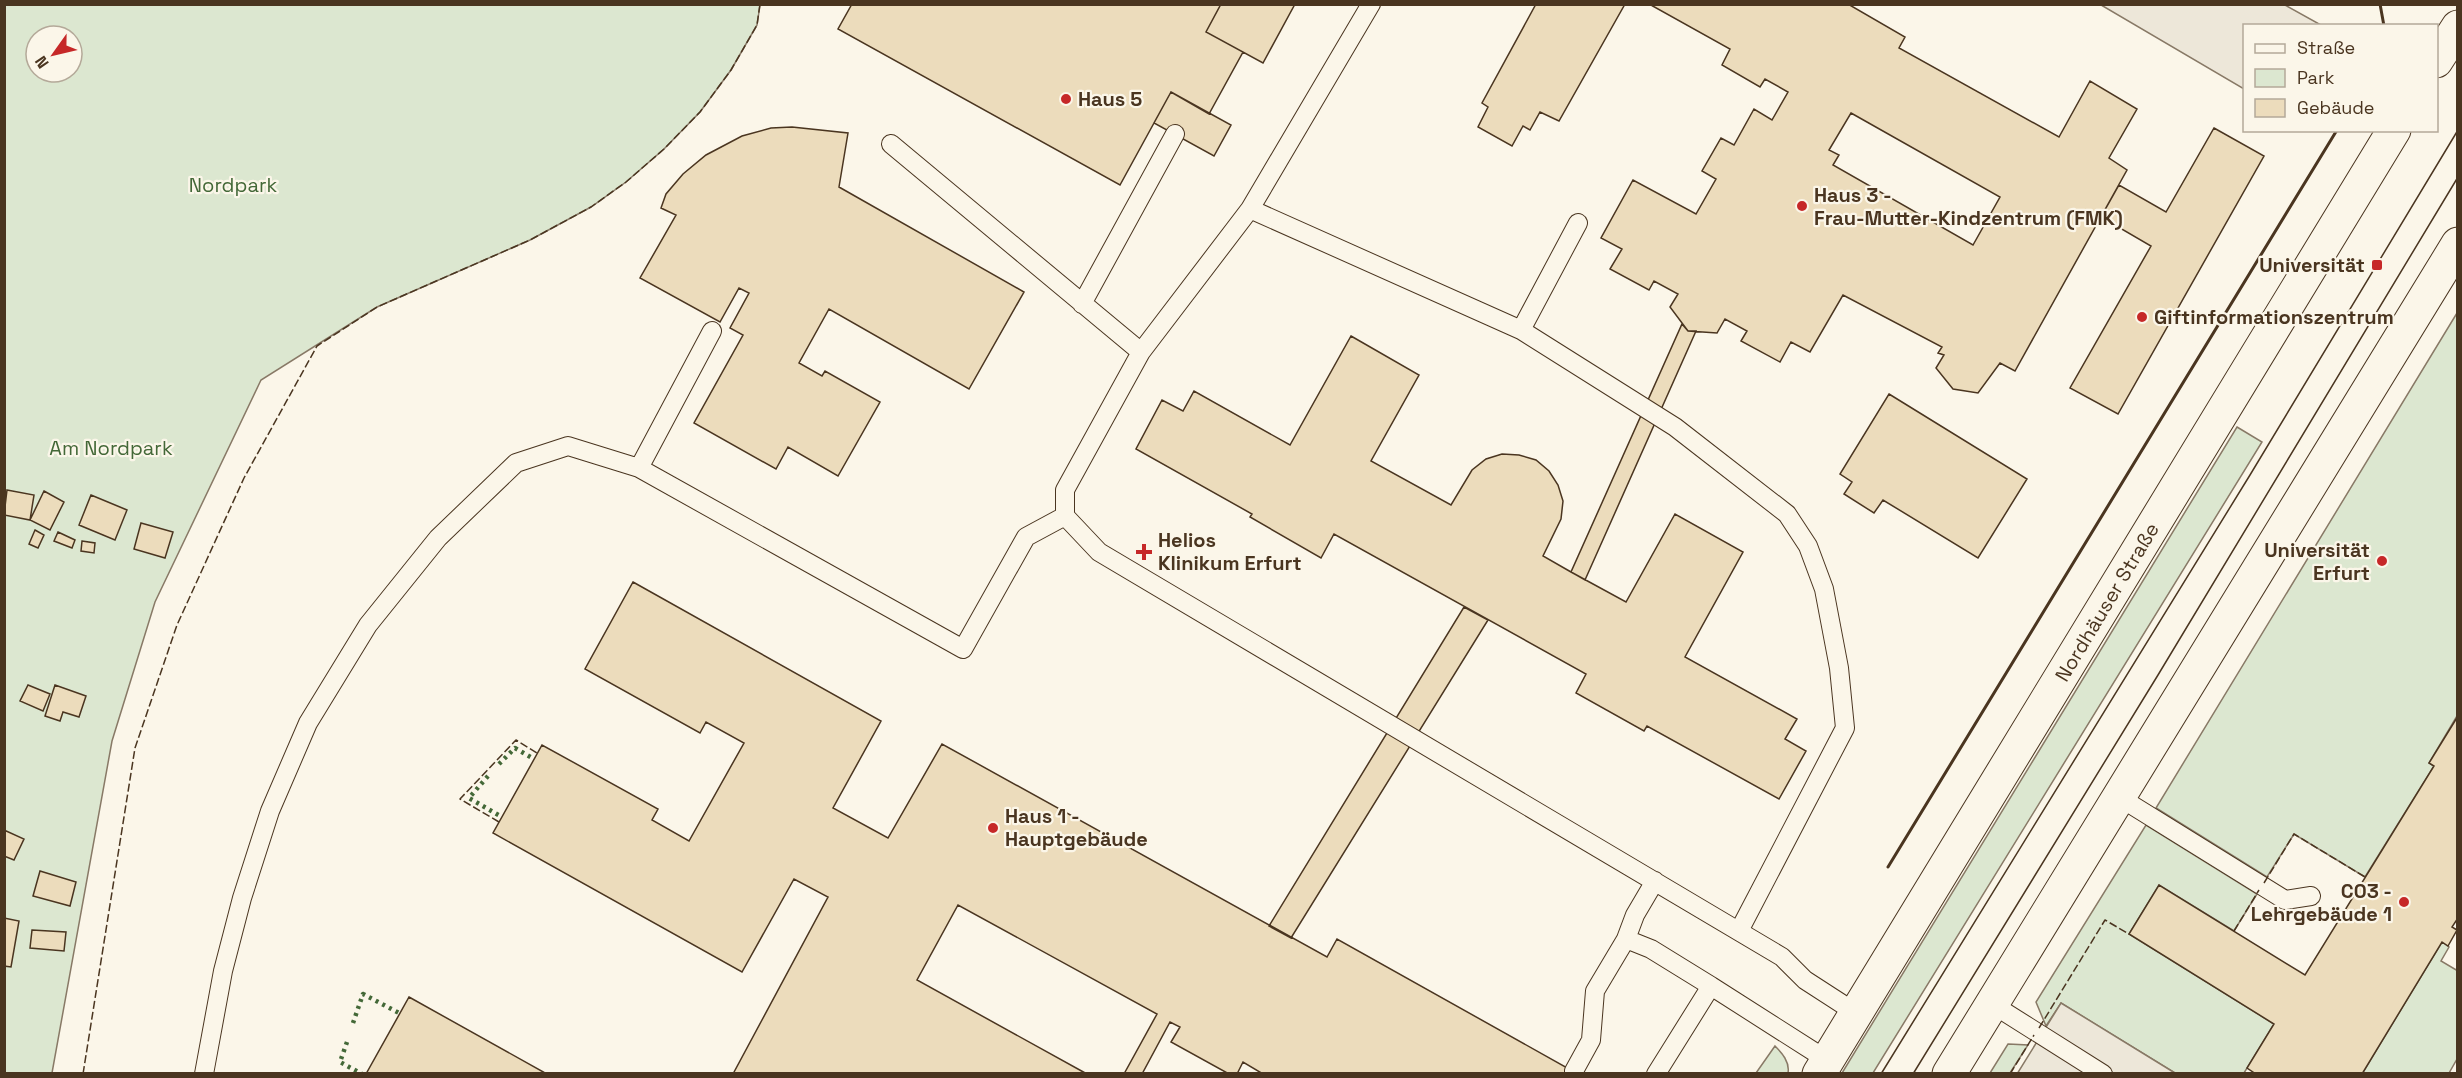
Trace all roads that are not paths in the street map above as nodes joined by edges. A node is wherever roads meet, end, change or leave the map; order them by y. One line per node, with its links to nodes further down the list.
1 (1371, 4): 7 (lane)
2 (2457, 27): 3 (main road)
3 (2438, 59)
4 (2393, 132): 23 (main road, Nordhäuser Straße)
5 (1175, 134): 10 (lane)
6 (891, 144): 10 (lane)
7 (1250, 209): 11 (lane); 13 (lane)
8 (1578, 223): 11 (lane)
9 (2457, 244): 16 (main road)
10 (1082, 304): 13 (lane)
11 (1521, 330): 19 (lane)
12 (712, 331): 14 (lane)
13 (1141, 352): 15 (lane)
14 (639, 468): 15 (lane); 26 (lane)
15 (1065, 516): 17 (lane)
16 (2119, 797): 18 (lane); 22 (main road)
17 (1655, 881): 19 (lane); 20 (lane)
18 (2312, 896)
19 (1739, 931): 23 (lane)
20 (1626, 939): 21 (lane); 25 (lane)
21 (1711, 986): 24 (lane); 27 (lane)
22 (1992, 1004): 28 (main road); 29 (lane)
23 (1856, 1013): 24 (main road, Nordhäuser Straße)
24 (1823, 1067)
25 (1574, 1071)
26 (204, 1074)
27 (1656, 1074)
28 (1949, 1074)
29 (2103, 1074)

